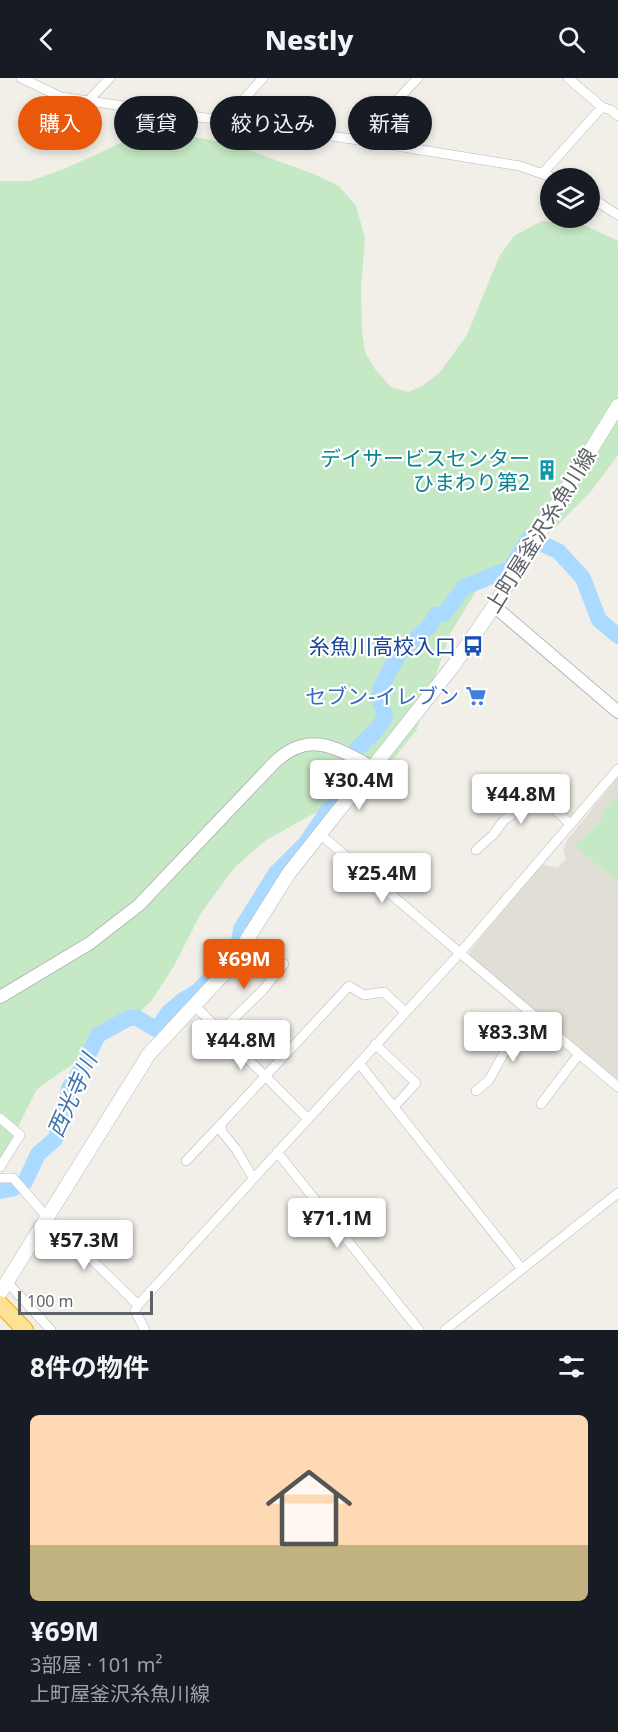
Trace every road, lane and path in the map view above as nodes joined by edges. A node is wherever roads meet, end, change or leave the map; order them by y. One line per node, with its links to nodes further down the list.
1 (21, 78): 6 (street)
2 (110, 78): 7 (street)
3 (263, 78): 8 (street)
4 (418, 78): 9 (street)
5 (568, 78): 11 (street)
6 (59, 96)
7 (93, 96)
8 (247, 96)
9 (401, 96)
10 (102, 103): 13 (street)
11 (602, 107): 12 (street); 15 (street)
12 (618, 116)
13 (210, 119)
14 (421, 150): 16 (street)
15 (547, 168)
16 (540, 173)
17 (600, 203): 18 (street)
18 (618, 215)
19 (618, 406): 20 (main road, 上町屋釜沢糸魚川線)
20 (494, 606): 21 (street); 22 (main road, 上町屋釜沢糸魚川線)
21 (618, 712)
22 (374, 768): 25 (main road, 上町屋釜沢糸魚川線); 29 (street)
23 (618, 769): 24 (street)
24 (570, 824): 26 (street); 27 (street)
25 (321, 835): 27 (street); 30 (main road, 上町屋釜沢糸魚川線)
26 (476, 850)
27 (460, 953): 31 (street); 32 (street)
28 (284, 964): 33 (street)
29 (0, 997)
30 (194, 1005): 33 (street); 51 (main road, 上町屋釜沢糸魚川線)
31 (405, 1012): 34 (street); 37 (street)
32 (536, 1017): 35 (street); 39 (street)
33 (221, 1031): 37 (street)
34 (375, 1044): 36 (street); 41 (street)
35 (579, 1054): 38 (street); 40 (street)
36 (359, 1063): 41 (street); 43 (street)
37 (265, 1076): 43 (street); 44 (street)
38 (618, 1087)
39 (476, 1091)
40 (541, 1104)
41 (394, 1107): 52 (street)
42 (0, 1118): 47 (street)
43 (307, 1118): 45 (street)
44 (221, 1124): 46 (street); 49 (street)
45 (277, 1152): 49 (street); 59 (street)
46 (186, 1161)
47 (0, 1167)
48 (0, 1178): 51 (street)
49 (253, 1178): 55 (street)
50 (618, 1193): 52 (street)
51 (47, 1218): 53 (main road, 上町屋釜沢糸魚川線); 55 (street)
52 (522, 1269): 60 (street)
53 (4, 1288): 57 (street)
54 (0, 1304): 56 (highway)
55 (138, 1305): 58 (street)
56 (25, 1330)
57 (51, 1330)
58 (145, 1330)
59 (419, 1330)
60 (445, 1330)

